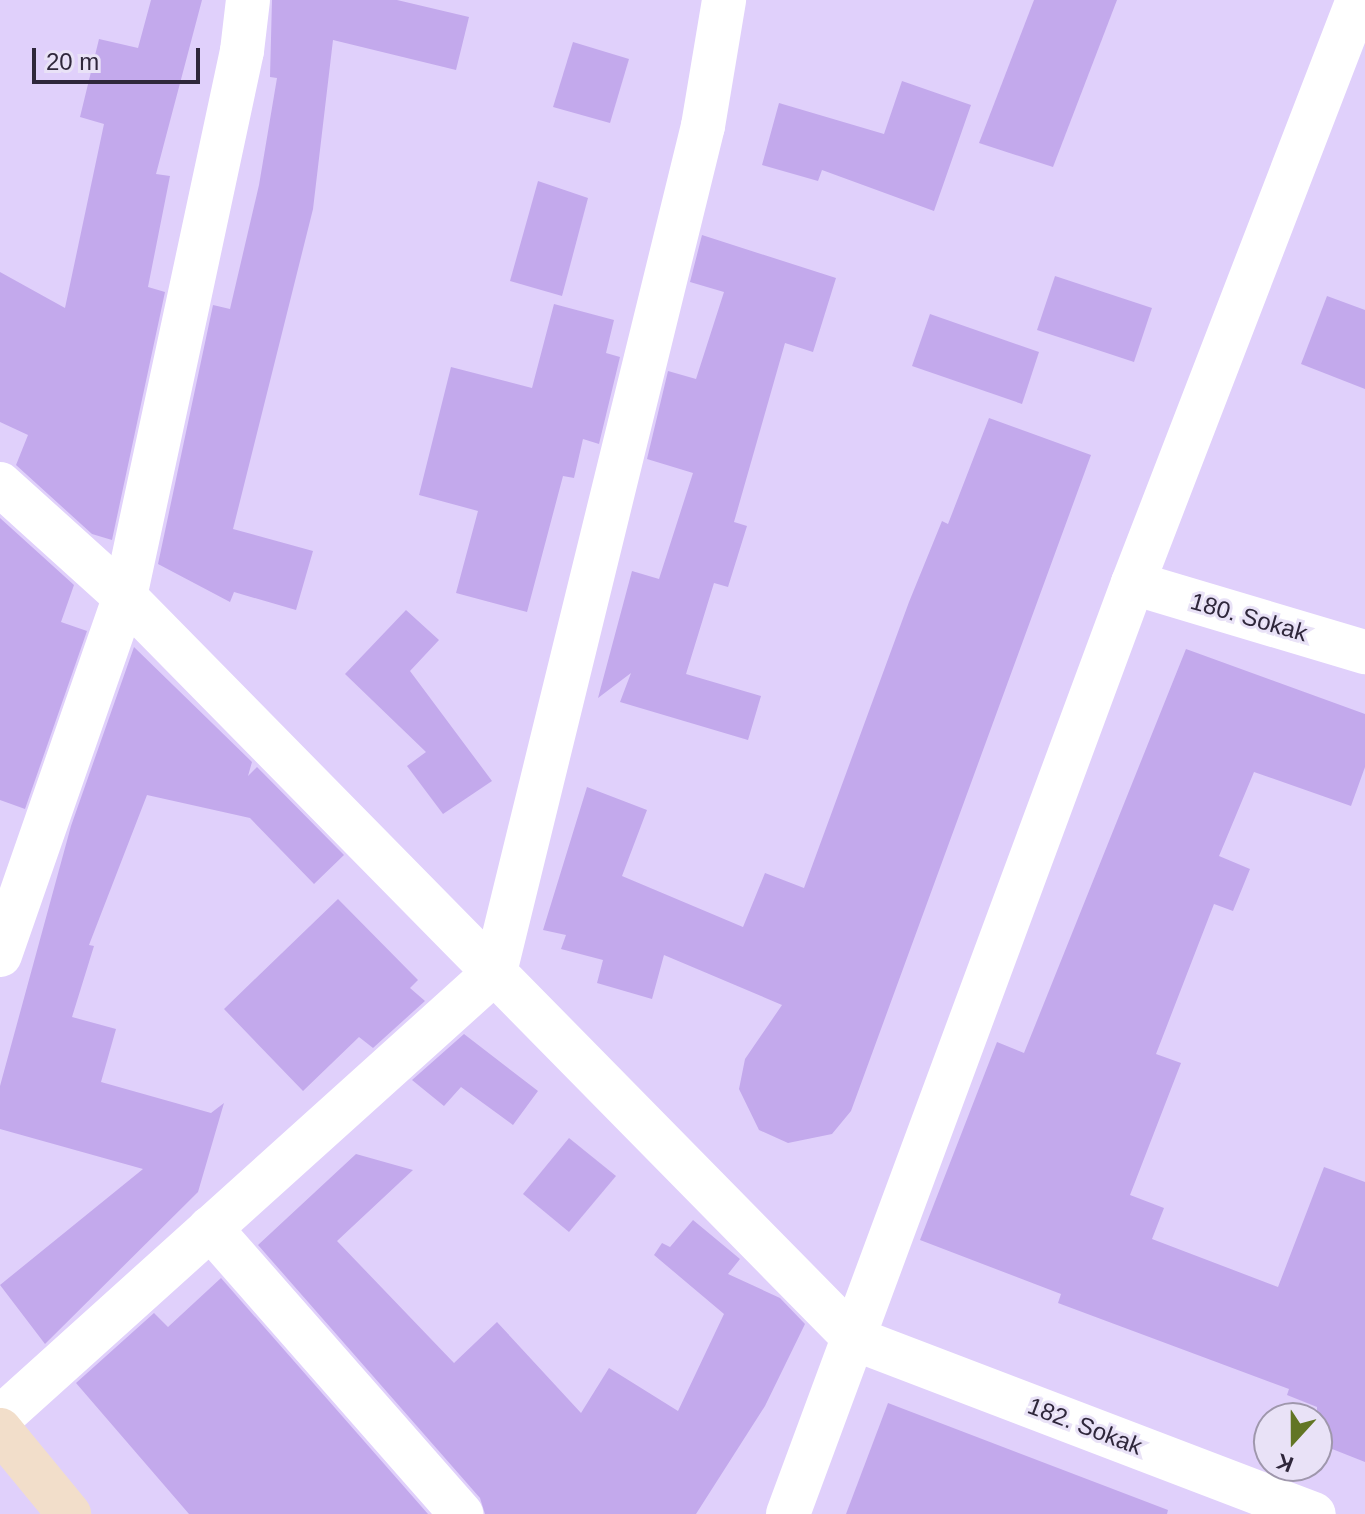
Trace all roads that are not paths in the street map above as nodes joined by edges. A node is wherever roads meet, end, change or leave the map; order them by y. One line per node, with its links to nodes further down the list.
1 (248, 0): 6 (street)
2 (724, 0): 9 (street)
3 (1358, 0): 5 (street)
4 (0, 484): 6 (street)
5 (1133, 583): 7 (street, 180. Sokak); 11 (street)
6 (125, 597): 8 (street); 9 (street)
7 (1365, 652)
8 (0, 955)
9 (495, 972): 10 (street); 11 (street)
10 (210, 1228): 12 (street); 15 (street)
11 (855, 1339): 16 (street); 17 (street, 182. Sokak)
12 (0, 1418)
13 (0, 1430): 14 (main road)
14 (69, 1514)
15 (461, 1514)
16 (788, 1514)
17 (1314, 1514)

